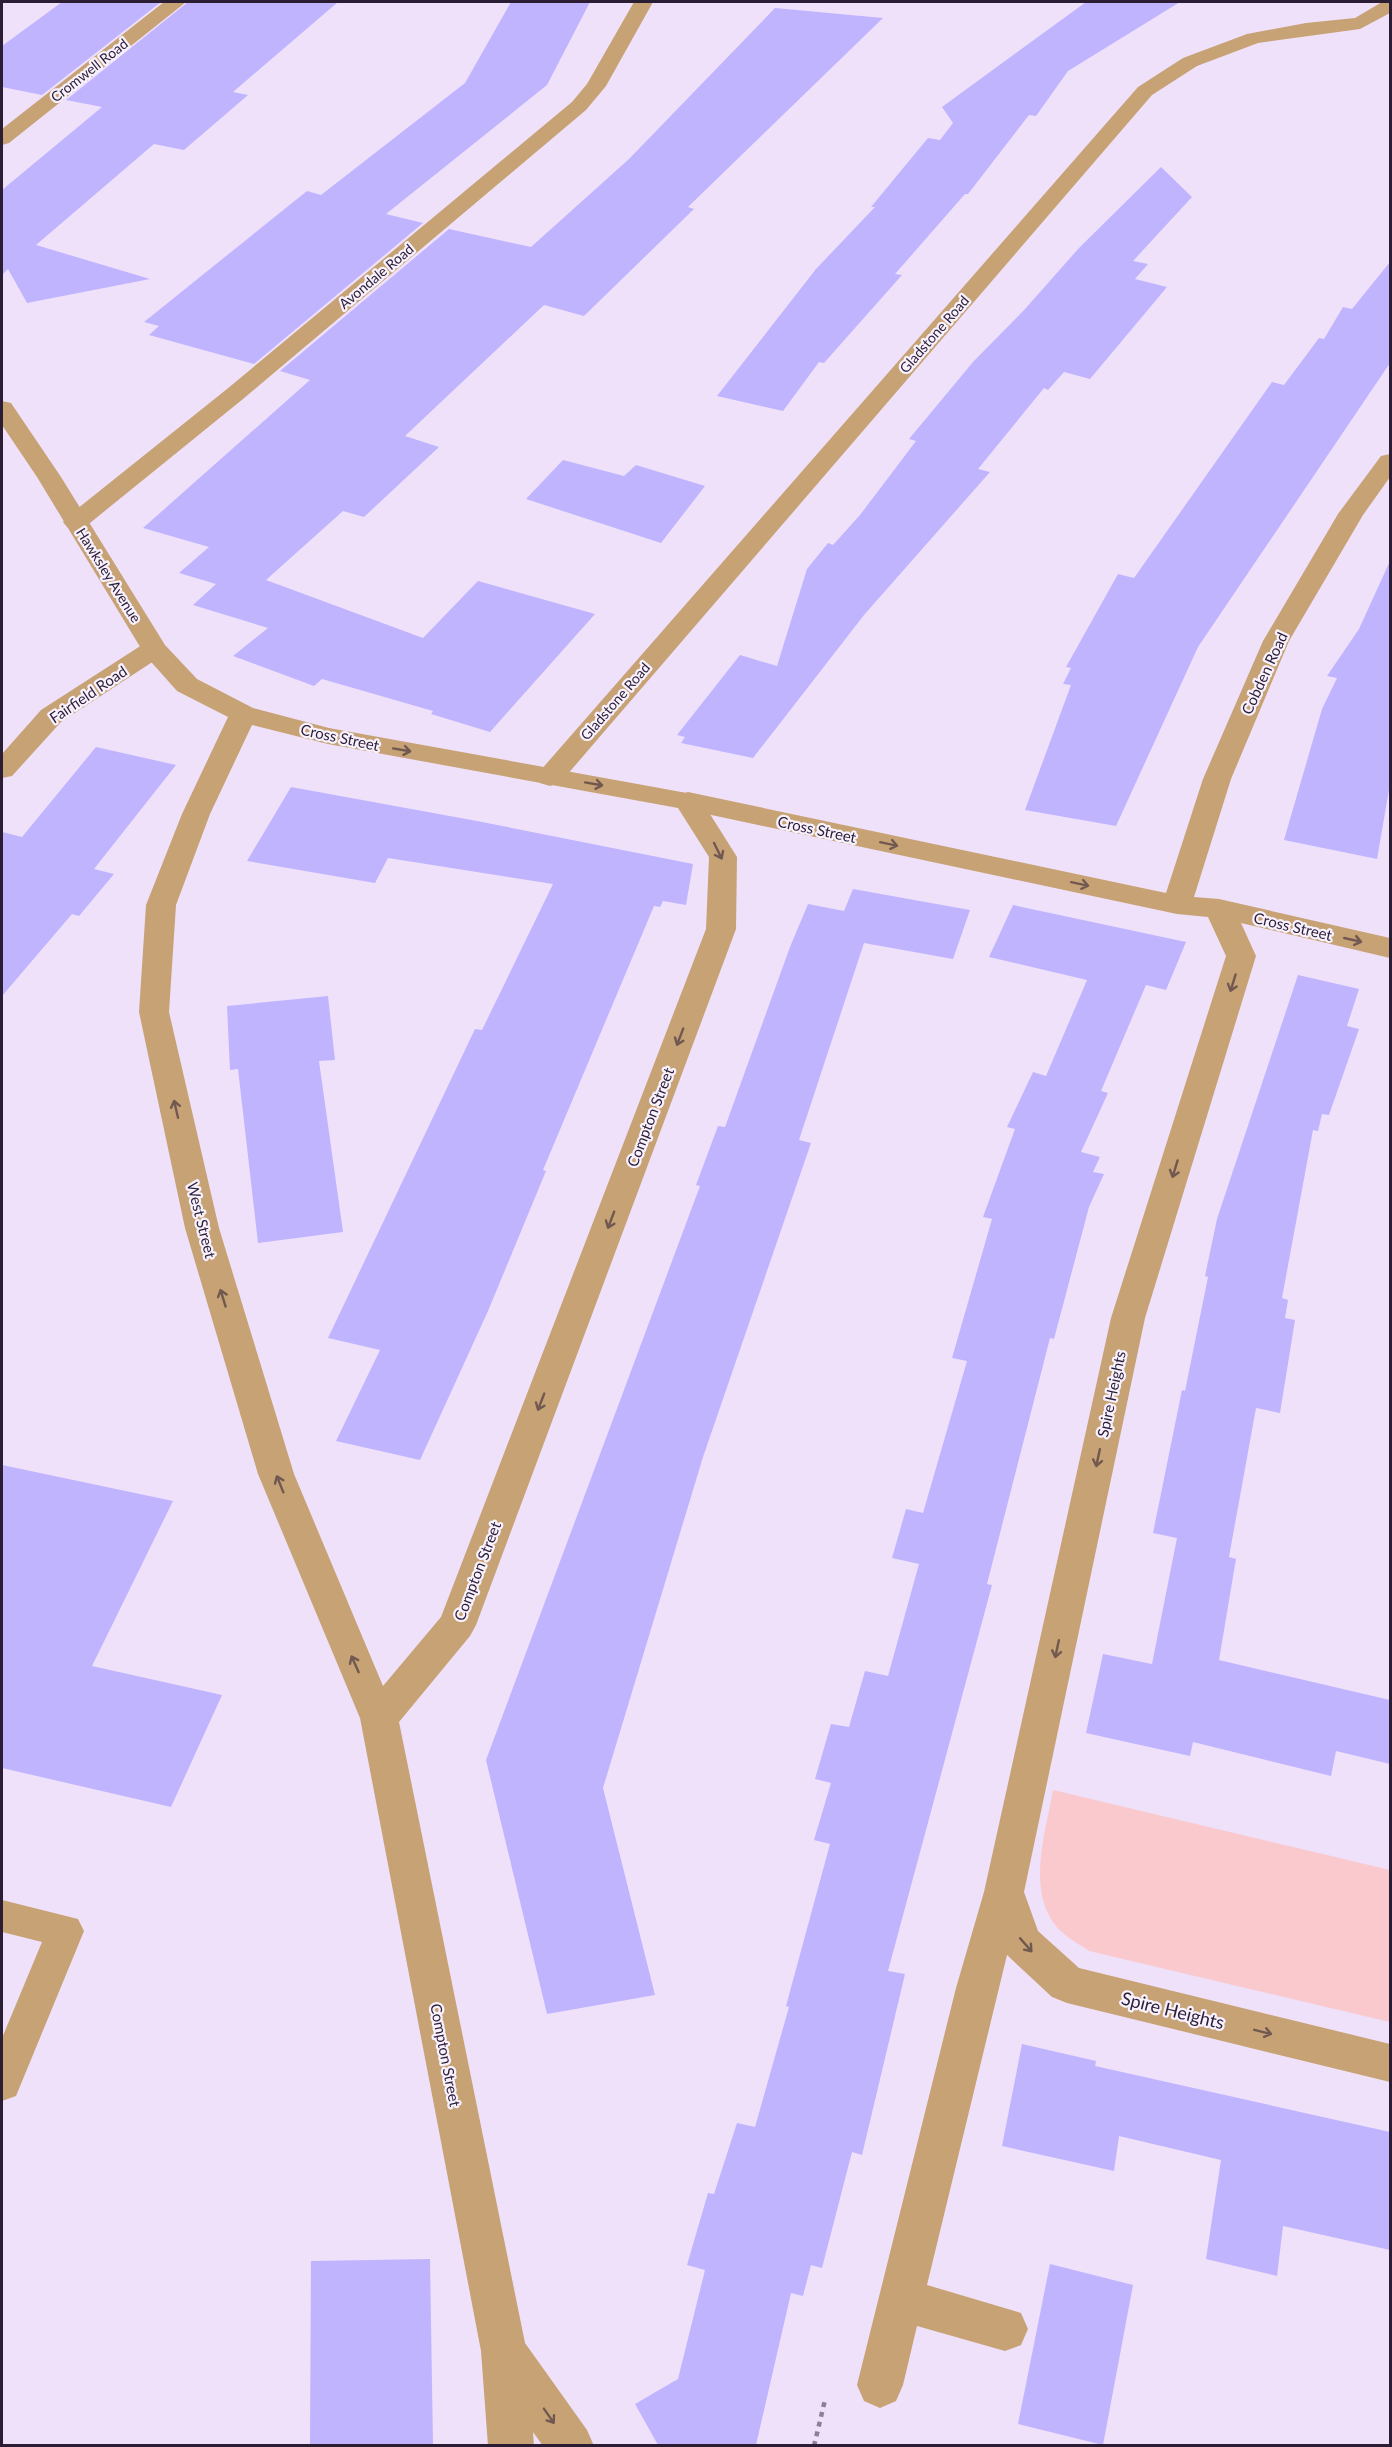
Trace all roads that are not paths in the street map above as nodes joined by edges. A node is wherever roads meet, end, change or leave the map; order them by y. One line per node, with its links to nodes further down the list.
1 (176, 2): 4 (street, Cromwell Road)
2 (643, 2): 7 (street, Avondale Road)
3 (1390, 5): 11 (street, Gladstone Road)
4 (2, 138)
5 (2, 408): 7 (street, Hawksley Avenue)
6 (1390, 461): 13 (street, Cobden Road)
7 (76, 522): 8 (street, Hawksley Avenue)
8 (154, 649): 9 (street, Hawksley Avenue); 10 (street, Fairfield Road)
9 (243, 714): 11 (street, Cross Street, one-way to 11); 16 (street, West Street, one-way to 9)
10 (2, 770)
11 (550, 777): 12 (street, Cross Street, one-way to 12)
12 (688, 801): 13 (street, Cross Street, one-way to 13); 16 (street, Compton Street, one-way to 16)
13 (1177, 905): 14 (street, Cross Street)
14 (1219, 909): 15 (street, Cross Street, one-way to 15); 17 (street, Spire Heights, one-way to 17)
15 (1390, 948)
16 (379, 1718): 23 (street, Compton Street)
17 (1004, 1892): 19 (street, Spire Heights, one-way to 19); 21 (street, Spire Heights)
18 (2, 1916): 20 (lane)
19 (1390, 2063)
20 (2, 2083)
21 (901, 2300): 22 (street); 24 (street, Spire Heights)
22 (1005, 2329)
23 (504, 2351): 25 (street, Compton Street); 26 (street, Compton Street, one-way to 26)
24 (880, 2385)
25 (511, 2445)
26 (571, 2445)

